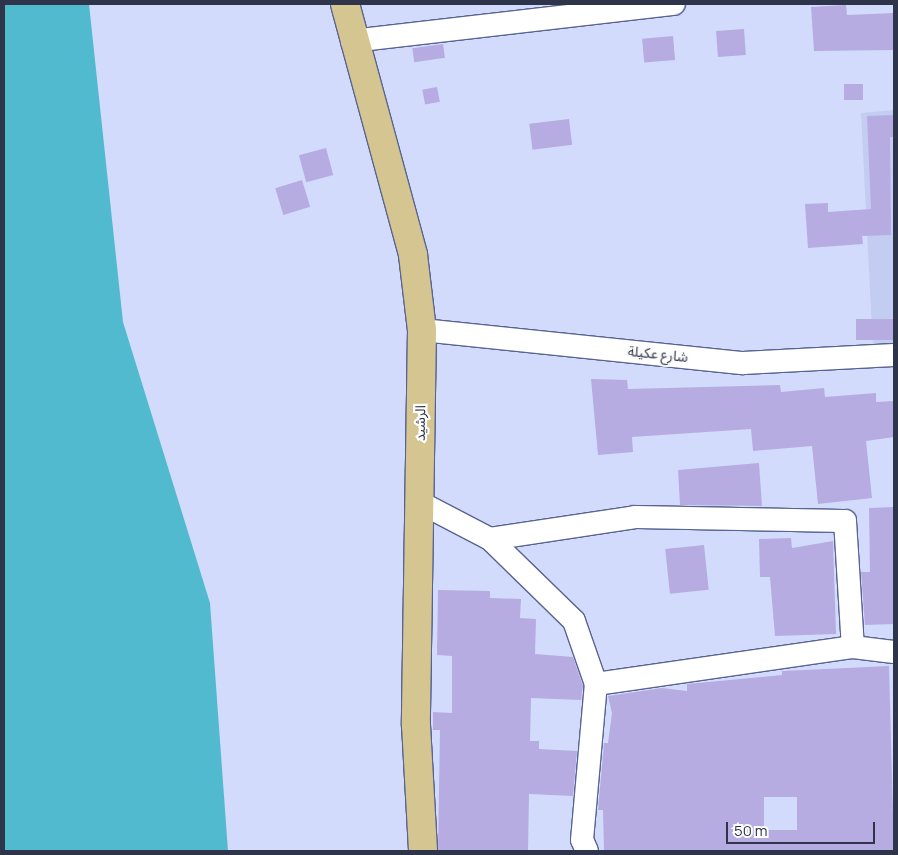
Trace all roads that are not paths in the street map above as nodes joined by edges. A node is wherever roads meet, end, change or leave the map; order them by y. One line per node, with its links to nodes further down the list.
1 (345, 4): 3 (main road, الرشيد)
2 (674, 4): 3 (street)
3 (352, 41): 4 (main road, الرشيد)
4 (422, 330): 5 (street, شارع عكيلة); 6 (main road, الرشيد)
5 (894, 355)
6 (419, 502): 7 (street); 11 (main road, الرشيد)
7 (490, 539): 8 (street); 10 (street)
8 (853, 647): 9 (street); 10 (street)
9 (894, 652)
10 (596, 684): 12 (street)
11 (423, 851)
12 (588, 851)

